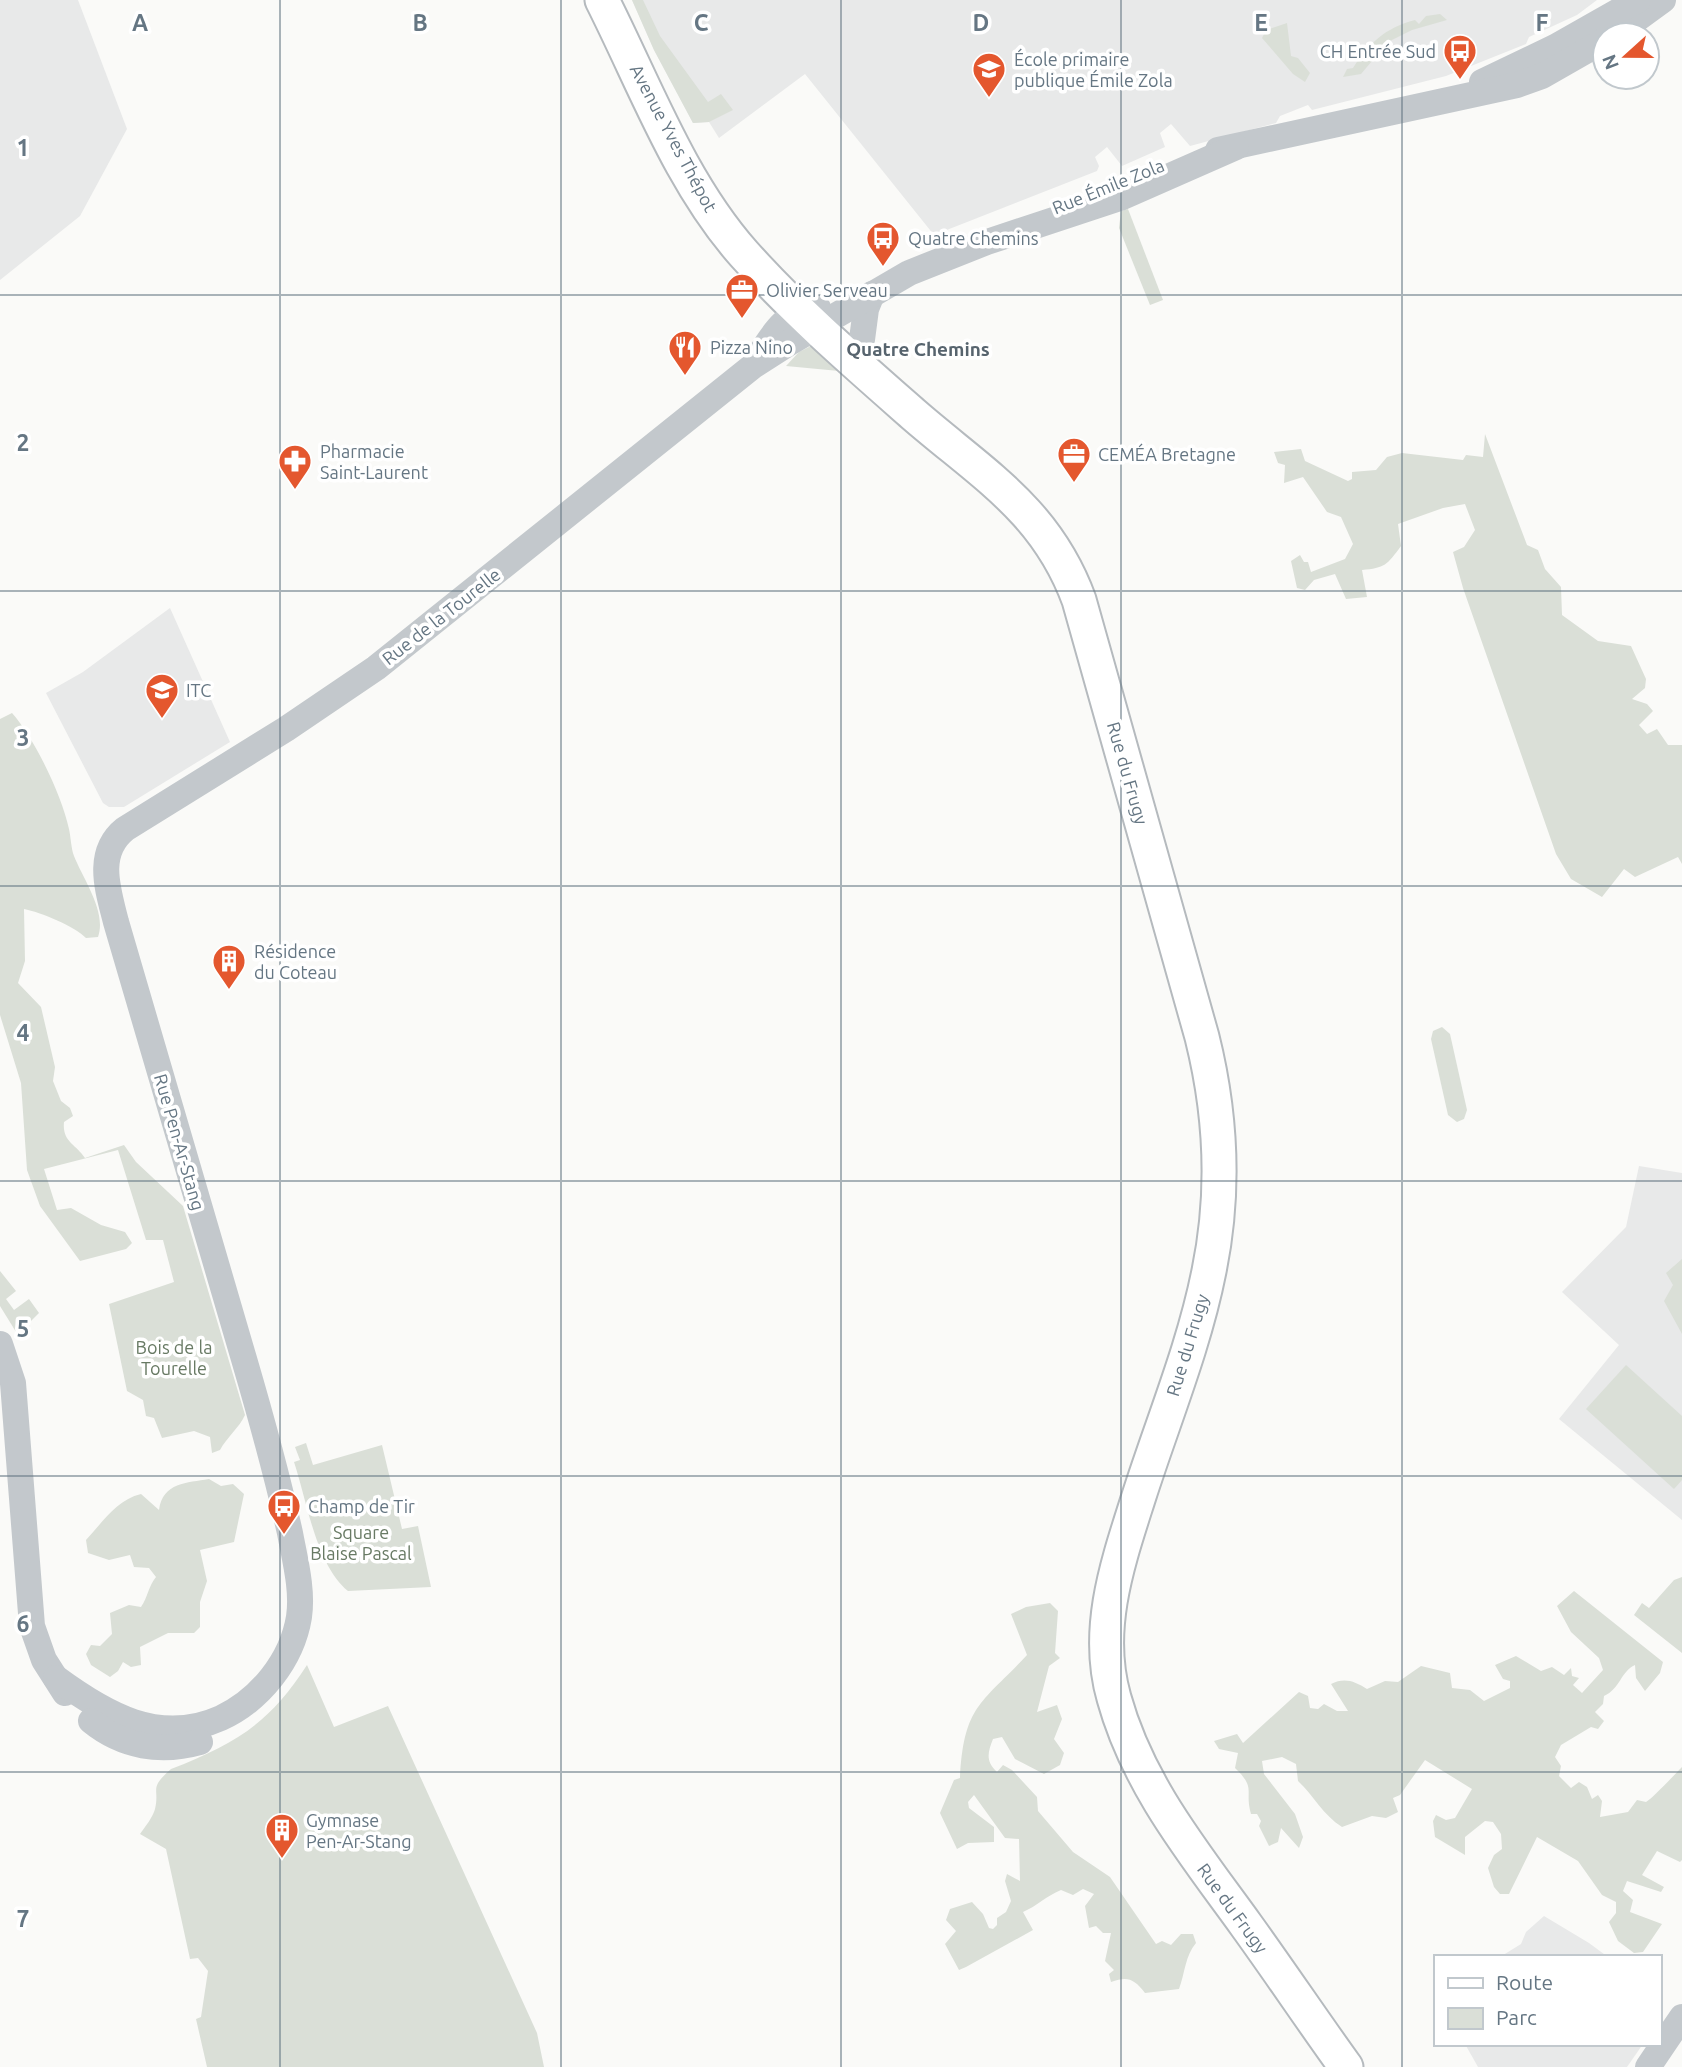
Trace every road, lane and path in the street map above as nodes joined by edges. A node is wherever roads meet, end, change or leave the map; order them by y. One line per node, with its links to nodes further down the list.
1 (602, 0): 9 (main road, Avenue Yves Thépot)
2 (617, 0): 9 (main road, Avenue Yves Thépot)
3 (1639, 0): 7 (street, Rue Émile Zola)
4 (1663, 0): 5 (street)
5 (1633, 21)
6 (1591, 48): 7 (street, Rue Émile Zola)
7 (1450, 98): 8 (street, Rue Émile Zola)
8 (872, 294): 9 (street, Rue Émile Zola); 10 (street)
9 (816, 316): 10 (main road, Rue du Frugy); 11 (main road, Rue du Frugy); 12 (street, Rue de la Tourelle)
10 (861, 347): 11 (main road, Rue du Frugy)
11 (1065, 566): 15 (main road, Rue du Frugy)
12 (112, 842): 13 (street, Rue Pen-Ar-Stang)
13 (0, 1344)
14 (1682, 2017): 16 (street)
15 (1346, 2067)
16 (1648, 2067)

